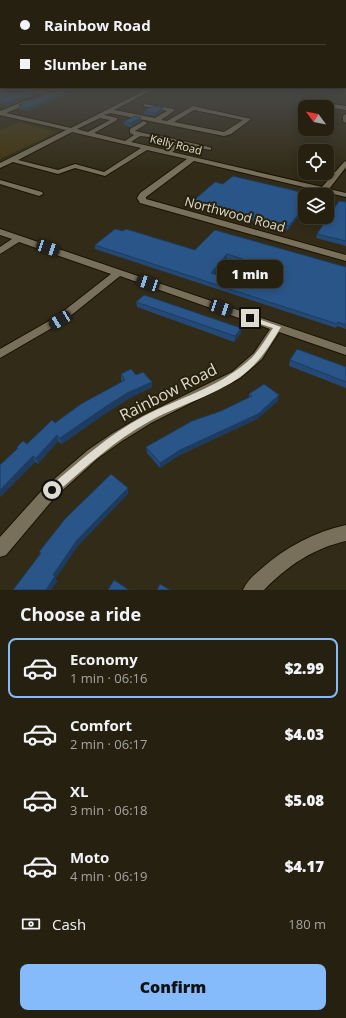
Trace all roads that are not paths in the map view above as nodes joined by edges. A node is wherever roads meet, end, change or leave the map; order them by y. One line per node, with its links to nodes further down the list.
1 (11, 116): 14 (street, Kelly Road)
2 (99, 116): 10 (street); 13 (street)
3 (135, 116): 8 (street)
4 (163, 116): 8 (street)
5 (180, 116): 12 (street)
6 (234, 116): 12 (street)
7 (346, 116): 9 (street)
8 (156, 120): 12 (street)
9 (346, 121)
10 (88, 122): 13 (street); 14 (street)
11 (144, 123): 16 (street)
12 (168, 123)
13 (104, 126): 15 (street)
14 (72, 130): 15 (street, Kelly Road); 22 (street)
15 (89, 134): 17 (street, Kelly Road)
16 (140, 134): 17 (street); 18 (street)
17 (126, 143): 19 (street, Kelly Road)
18 (181, 143): 20 (street); 21 (street)
19 (146, 148): 21 (street, Kelly Road); 22 (street)
20 (208, 149)
21 (166, 153): 23 (street, Kelly Road)
22 (12, 160): 25 (street)
23 (191, 160): 27 (street, Kelly Road); 35 (street, Northwood Road)
24 (346, 163): 28 (street)
25 (0, 166)
26 (0, 182): 30 (street)
27 (315, 188)
28 (326, 188)
29 (334, 192): 31 (street, Kelly Road)
30 (38, 194)
31 (346, 195)
32 (0, 232): 33 (street)
33 (19, 238): 34 (street); 36 (street)
34 (0, 251)
35 (346, 258)
36 (118, 273): 37 (street); 39 (street)
37 (277, 327): 38 (street); 41 (street, Rainbow Road)
38 (346, 352)
39 (0, 354)
40 (346, 533): 42 (street)
41 (0, 549)
42 (252, 590)

